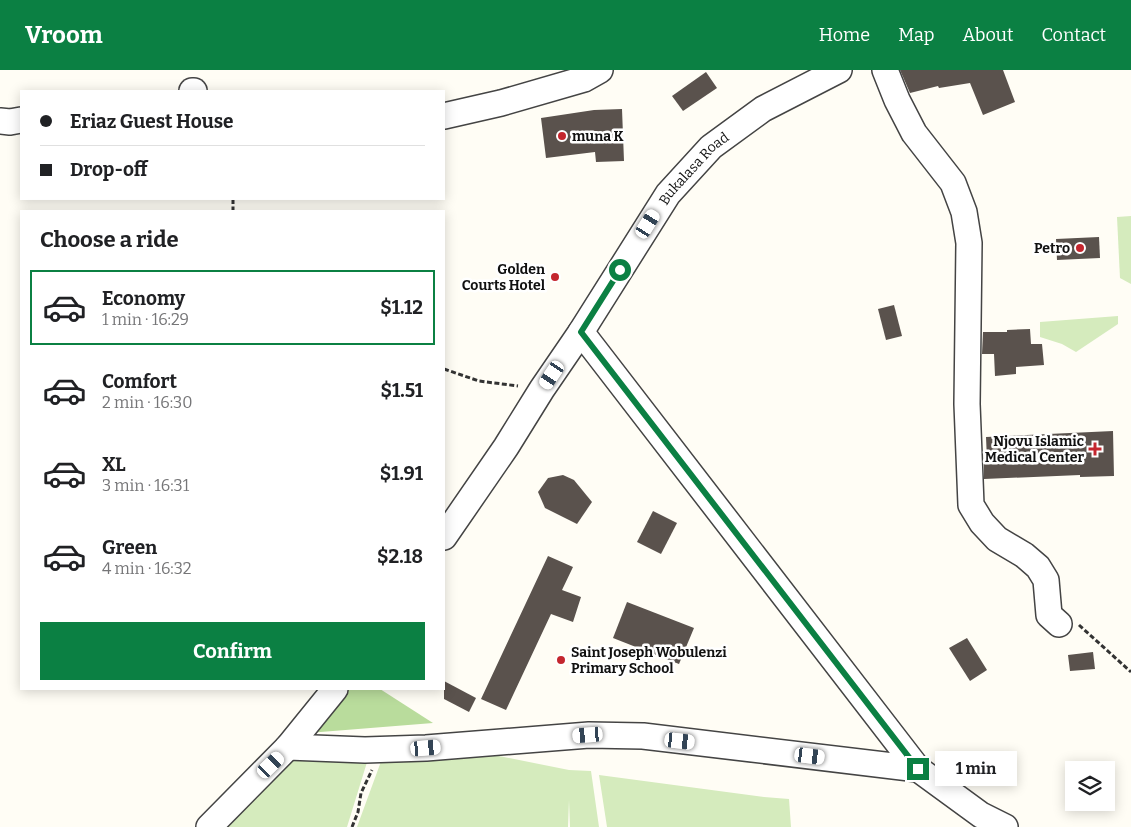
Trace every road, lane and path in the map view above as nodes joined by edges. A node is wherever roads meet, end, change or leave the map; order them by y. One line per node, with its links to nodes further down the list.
1 (600, 70): 4 (street)
2 (839, 70): 7 (street, Bukalasa Road)
3 (885, 70): 11 (street)
4 (445, 116)
5 (20, 120): 6 (street)
6 (0, 122)
7 (581, 332): 9 (street, Bukalasa Road); 16 (street)
8 (445, 369): 9 (path)
9 (542, 389): 10 (street, Bukalasa Road)
10 (445, 536)
11 (1059, 624): 12 (path)
12 (1131, 672)
13 (334, 690): 14 (street)
14 (288, 747): 15 (street); 17 (street)
15 (374, 749): 16 (street); 18 (path)
16 (918, 769): 19 (street)
17 (209, 827)
18 (352, 827)
19 (1005, 827)

